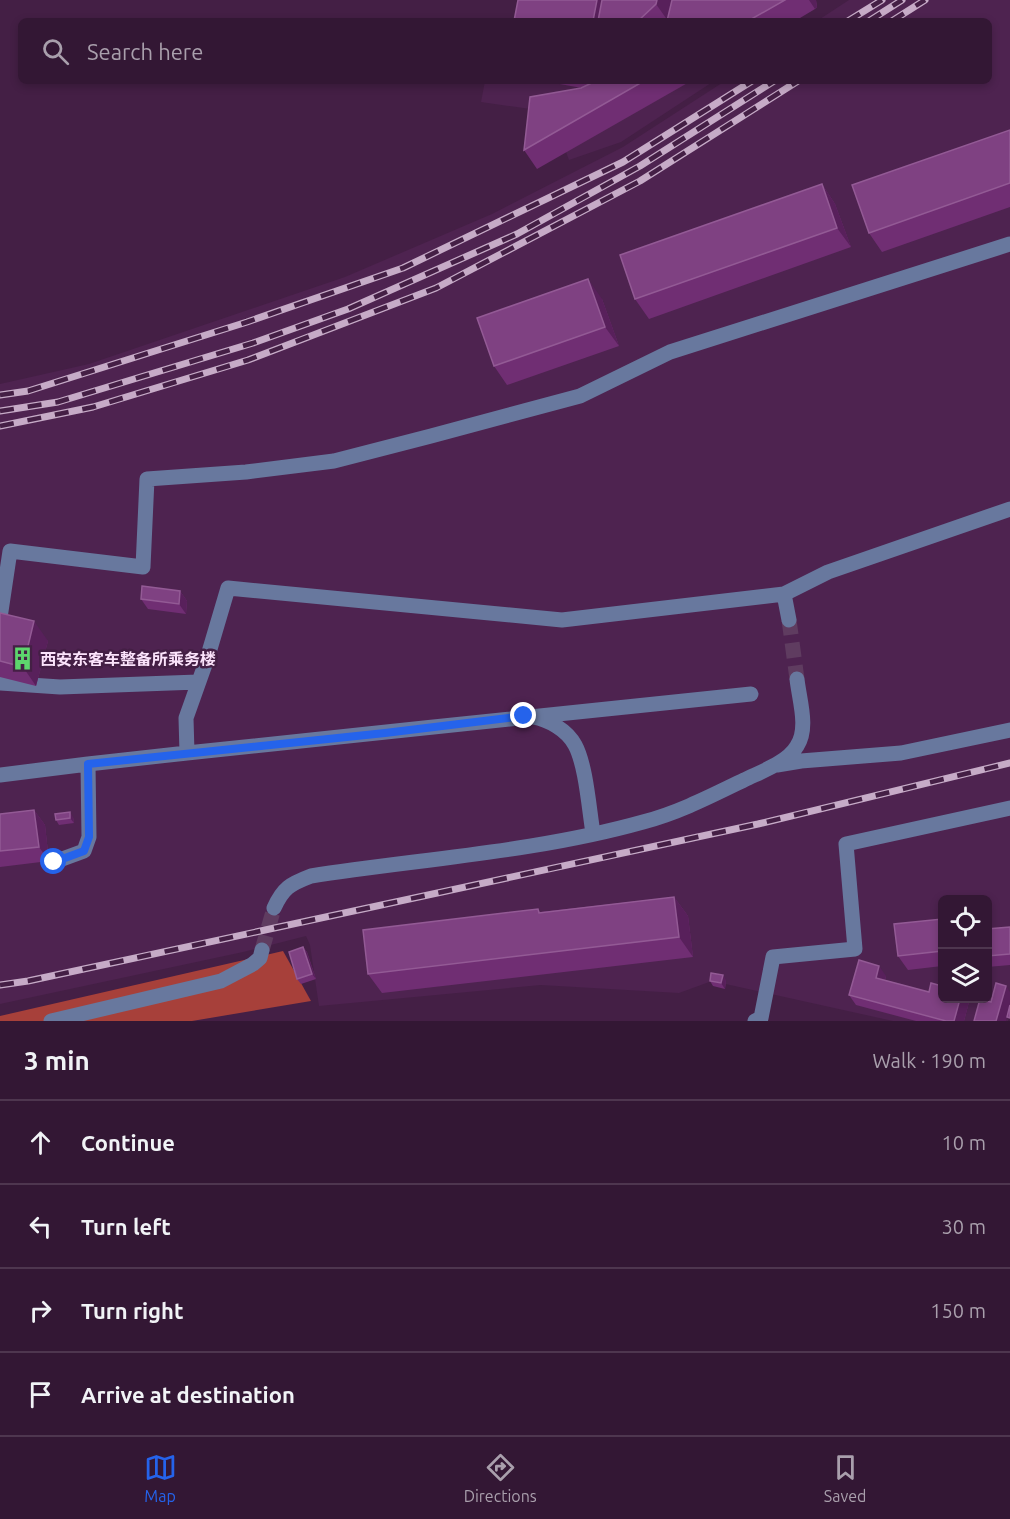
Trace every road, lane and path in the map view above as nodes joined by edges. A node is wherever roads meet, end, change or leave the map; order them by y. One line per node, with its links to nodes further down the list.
1 (1010, 243): 4 (street)
2 (1010, 509): 3 (street)
3 (784, 594): 5 (street); 7 (street)
4 (0, 618)
5 (789, 620)
6 (797, 679): 14 (street)
7 (198, 682): 8 (street); 12 (street)
8 (0, 683)
9 (751, 694): 10 (street)
10 (524, 716): 12 (street); 17 (street)
11 (1010, 730): 14 (street)
12 (187, 753): 13 (street)
13 (88, 764): 15 (street); 18 (street)
14 (771, 766): 17 (street)
15 (0, 775)
16 (1010, 808): 22 (street)
17 (593, 833): 19 (street)
18 (54, 862)
19 (273, 908)
20 (262, 950): 21 (street)
21 (51, 1021)
22 (755, 1021)

